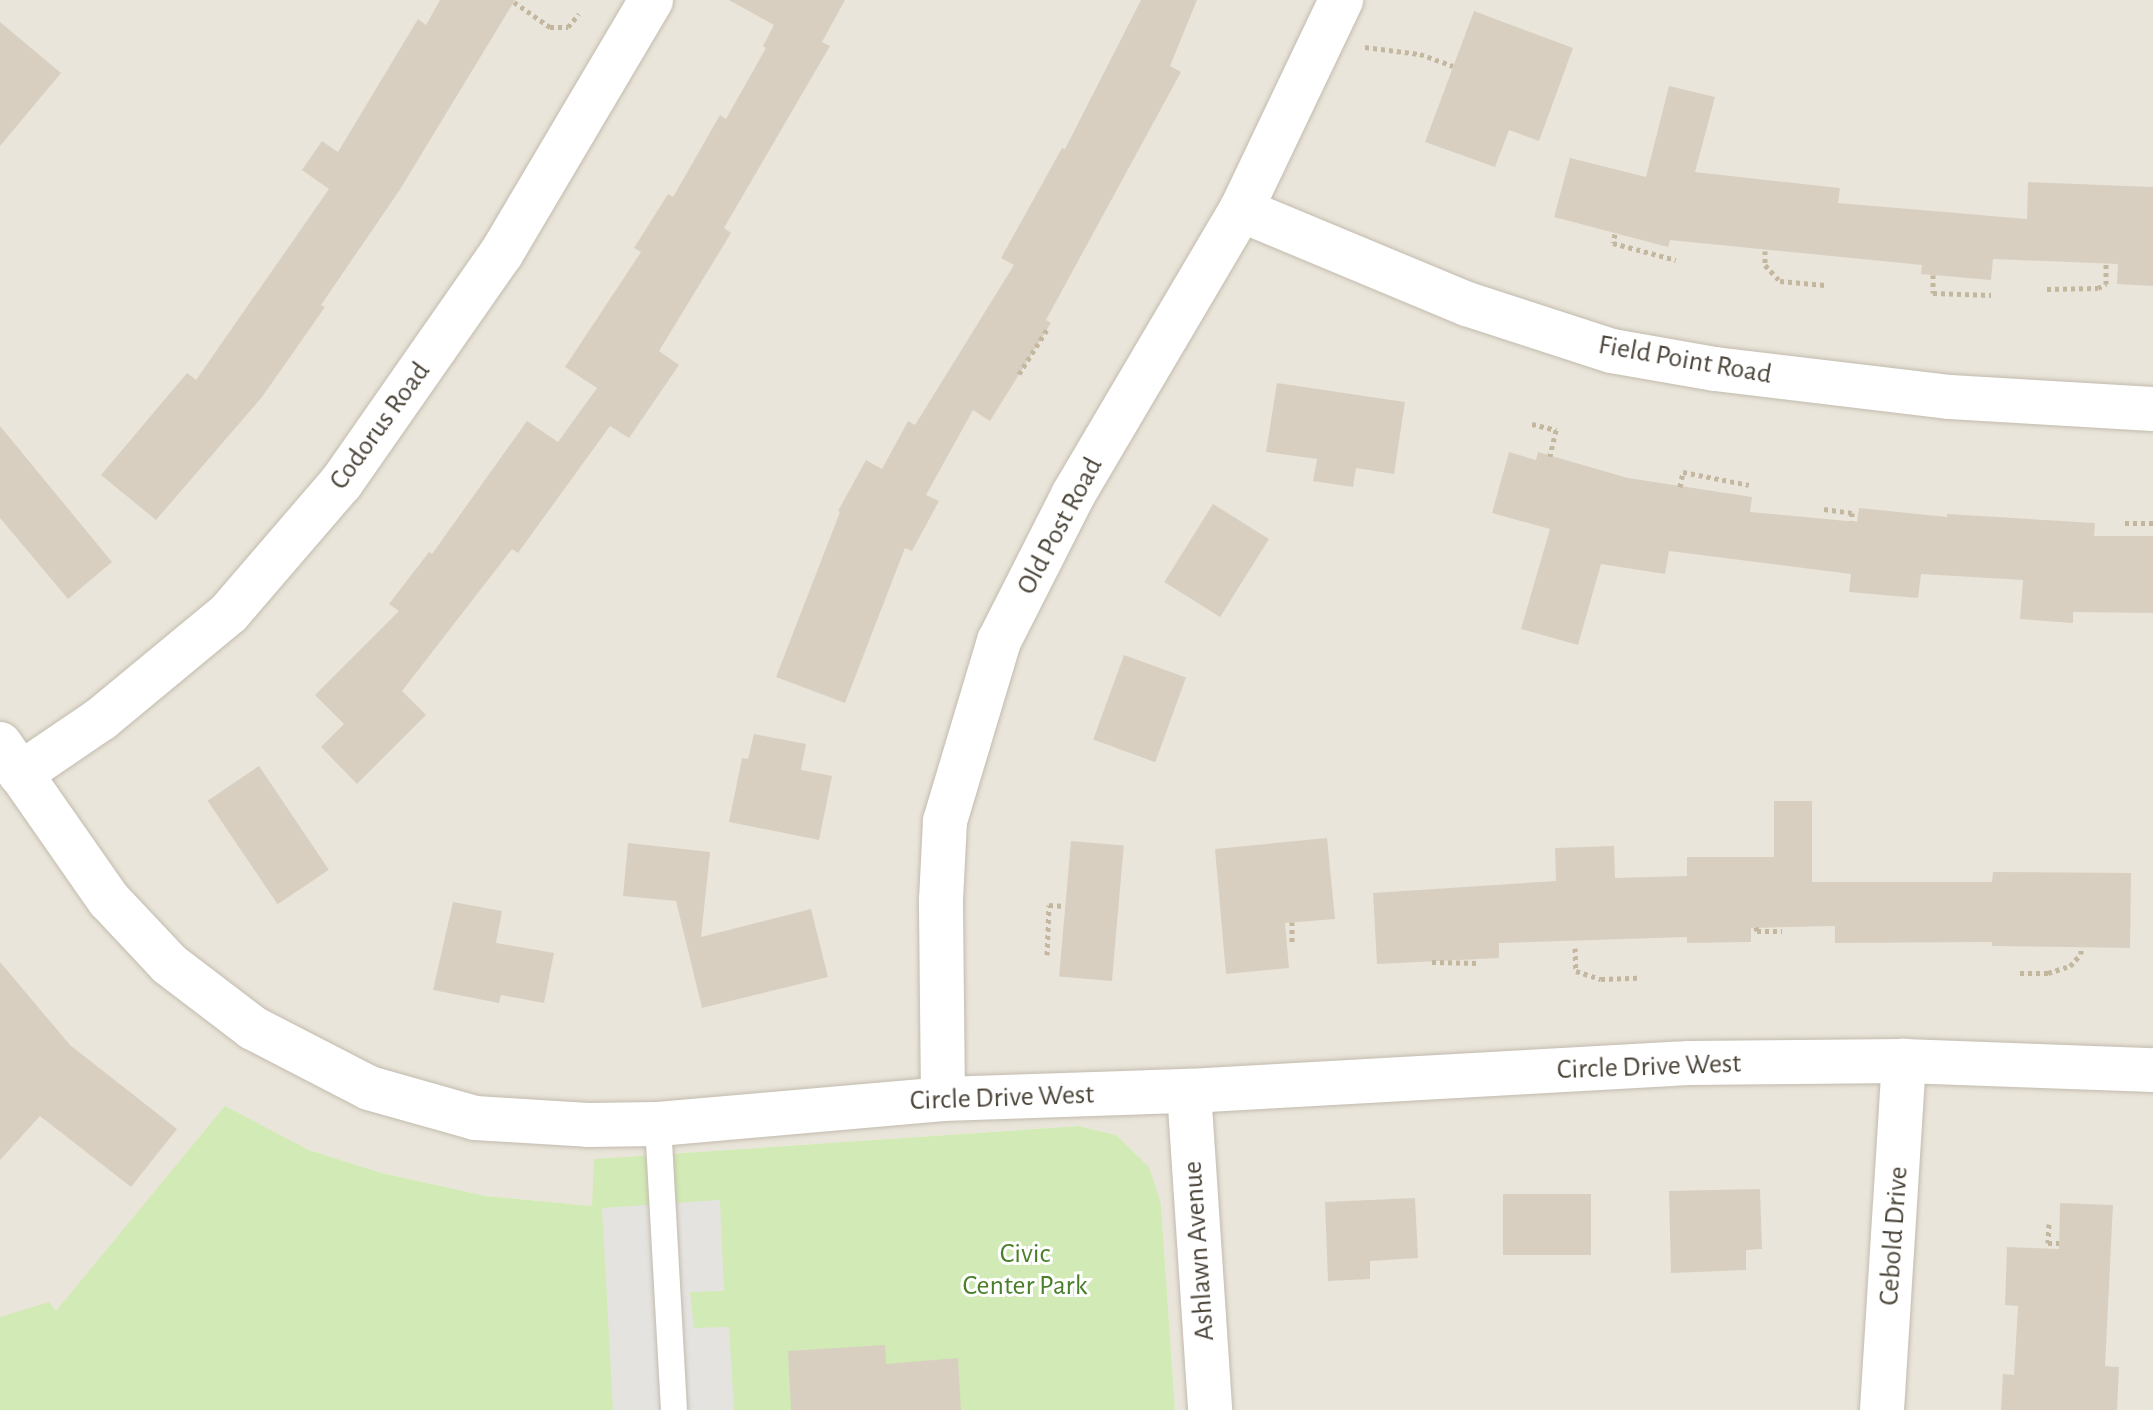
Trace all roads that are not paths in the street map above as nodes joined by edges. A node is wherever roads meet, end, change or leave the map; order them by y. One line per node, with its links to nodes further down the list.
1 (651, 0): 5 (street, Codorus Road)
2 (1341, 0): 3 (street, Old Post Road)
3 (1241, 210): 4 (street, Field Point Road); 9 (street, Old Post Road)
4 (2153, 409)
5 (10, 759): 10 (street, Circle Drive West)
6 (1904, 1061): 7 (street, Circle Drive West); 8 (street, Circle Drive West); 13 (street, Cebold Drive)
7 (2153, 1070)
8 (1189, 1091): 9 (street, Circle Drive West); 12 (street, Ashlawn Avenue)
9 (943, 1099): 10 (street, Circle Drive West)
10 (658, 1124): 11 (lane)
11 (674, 1410)
12 (1210, 1410)
13 (1882, 1410)

